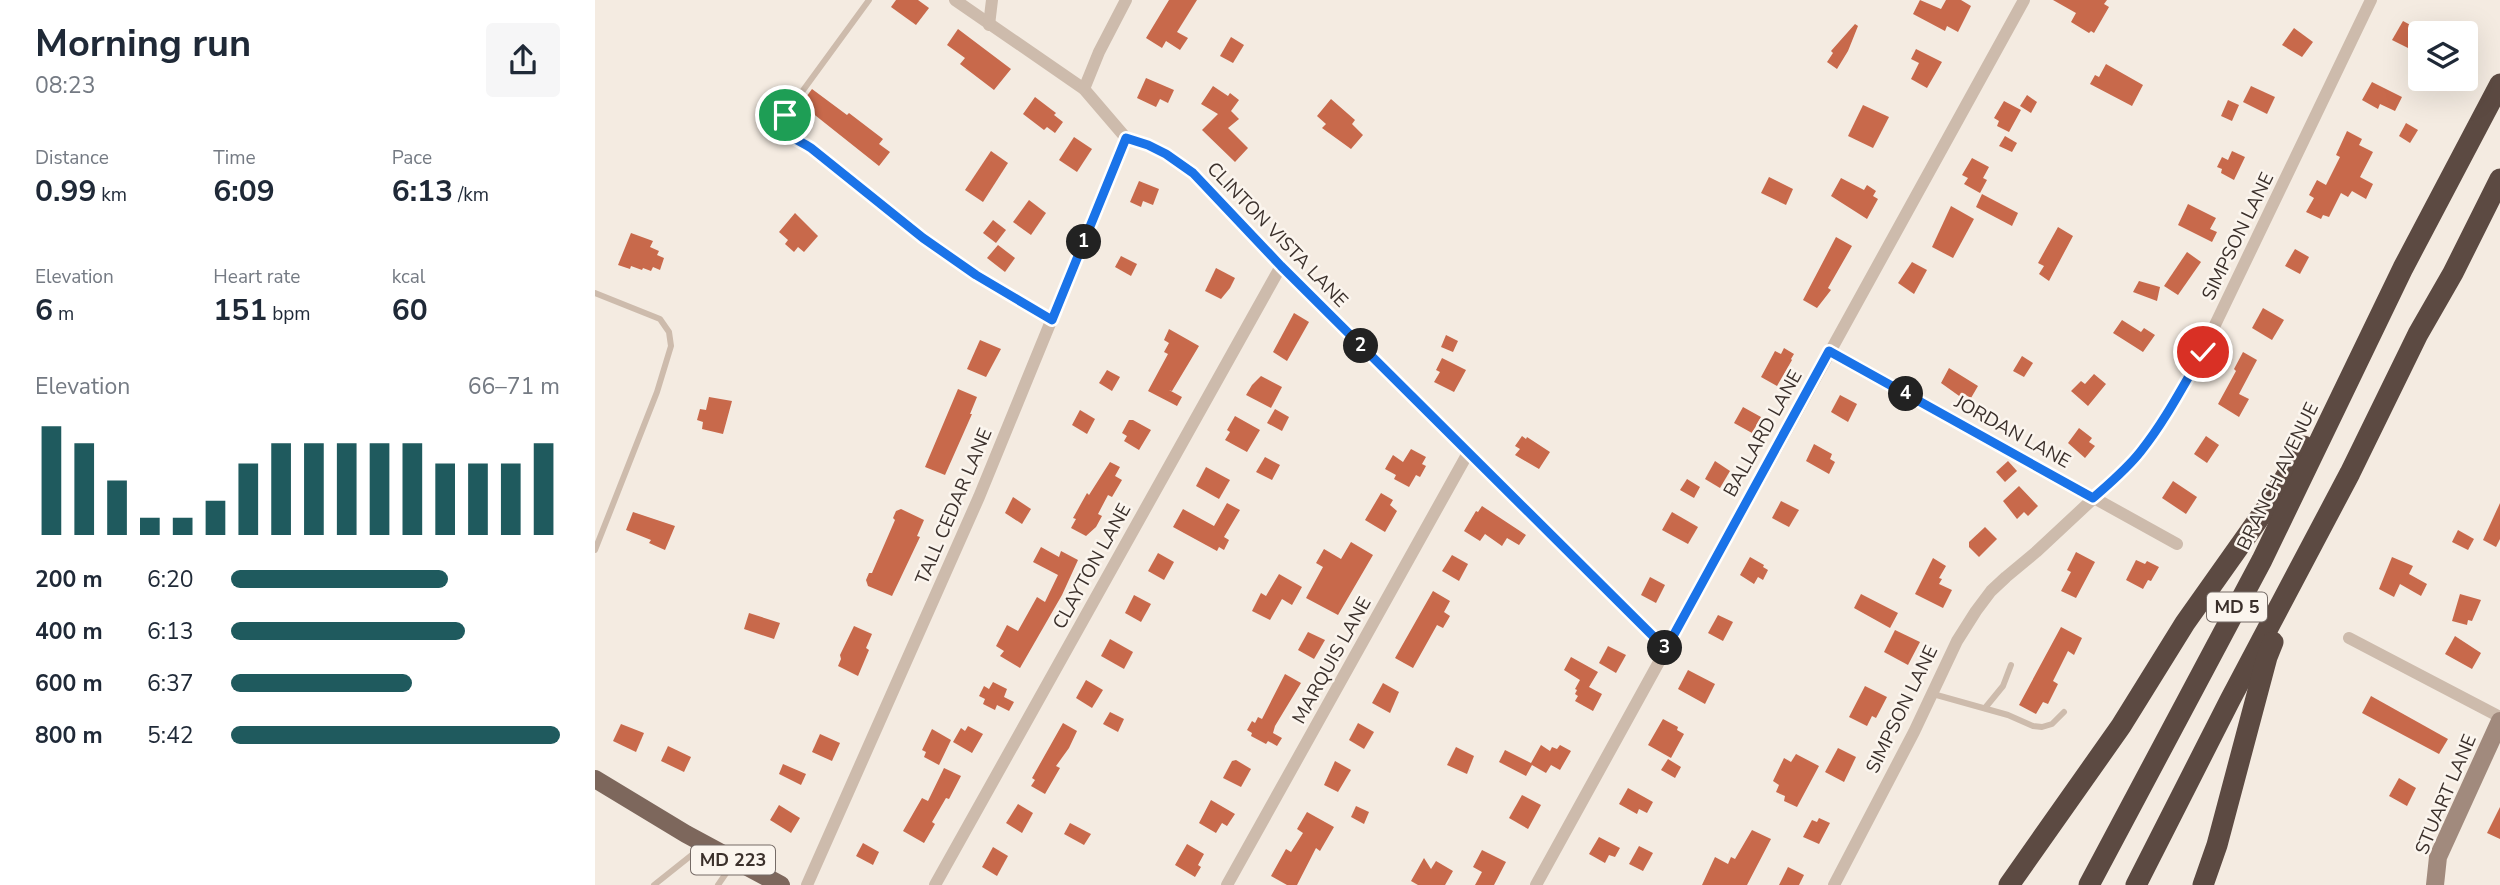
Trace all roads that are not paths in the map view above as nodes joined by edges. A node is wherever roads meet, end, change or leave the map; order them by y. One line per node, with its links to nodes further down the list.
1 (869, 0): 14 (lane)
2 (955, 0): 7 (street, CLINTON VISTA LANE)
3 (992, 0): 7 (street)
4 (1126, 0): 9 (street)
5 (2024, 0): 16 (street, BALLARD LANE)
6 (2371, 0): 18 (street, SIMPSON LANE)
7 (989, 25): 9 (street, CLINTON VISTA LANE)
8 (2500, 84): 15 (highway, BRANCH AVENUE / MD 5)
9 (1084, 89): 10 (street, CLINTON VISTA LANE)
10 (1126, 138): 12 (street, CLINTON VISTA LANE); 14 (street, TALL CEDAR LANE)
11 (2500, 179): 19 (highway, MD 5)
12 (1281, 266): 17 (street, CLINTON VISTA LANE); 38 (street, CLAYTON LANE)
13 (595, 293): 21 (lane)
14 (1052, 320): 37 (street, TALL CEDAR LANE)
15 (2376, 324): 42 (highway); 43 (highway, BRANCH AVENUE / MD 5)
16 (1829, 351): 18 (street, JORDAN LANE); 23 (street, BALLARD LANE)
17 (1468, 453): 23 (street, CLINTON VISTA LANE); 39 (street, MARQUIS LANE)
18 (2093, 498): 20 (street, JORDAN LANE); 25 (street, SIMPSON LANE)
19 (2322, 527): 44 (highway, MD 5); 45 (highway)
20 (2178, 544)
21 (595, 550)
22 (2349, 638): 28 (street)
23 (1666, 649): 40 (street, BALLARD LANE)
24 (2011, 665): 26 (lane)
25 (1931, 693): 26 (lane); 41 (street, SIMPSON LANE)
26 (1985, 708): 27 (lane)
27 (2064, 712)
28 (2500, 719): 46 (street, STUART LANE)
29 (595, 779): 30 (main road, MD 223)
30 (686, 834): 31 (main road, MD 223); 36 (main road, MD 223)
31 (703, 846): 32 (main road, MD 223); 33 (lane)
32 (731, 866): 34 (lane); 35 (main road, MD 223)
33 (654, 885)
34 (718, 885)
35 (759, 885)
36 (781, 885)
37 (807, 885)
38 (935, 885)
39 (1227, 885)
40 (1536, 885)
41 (1834, 885)
42 (2009, 885)
43 (2089, 885)
44 (2136, 885)
45 (2203, 885)
46 (2435, 885)

